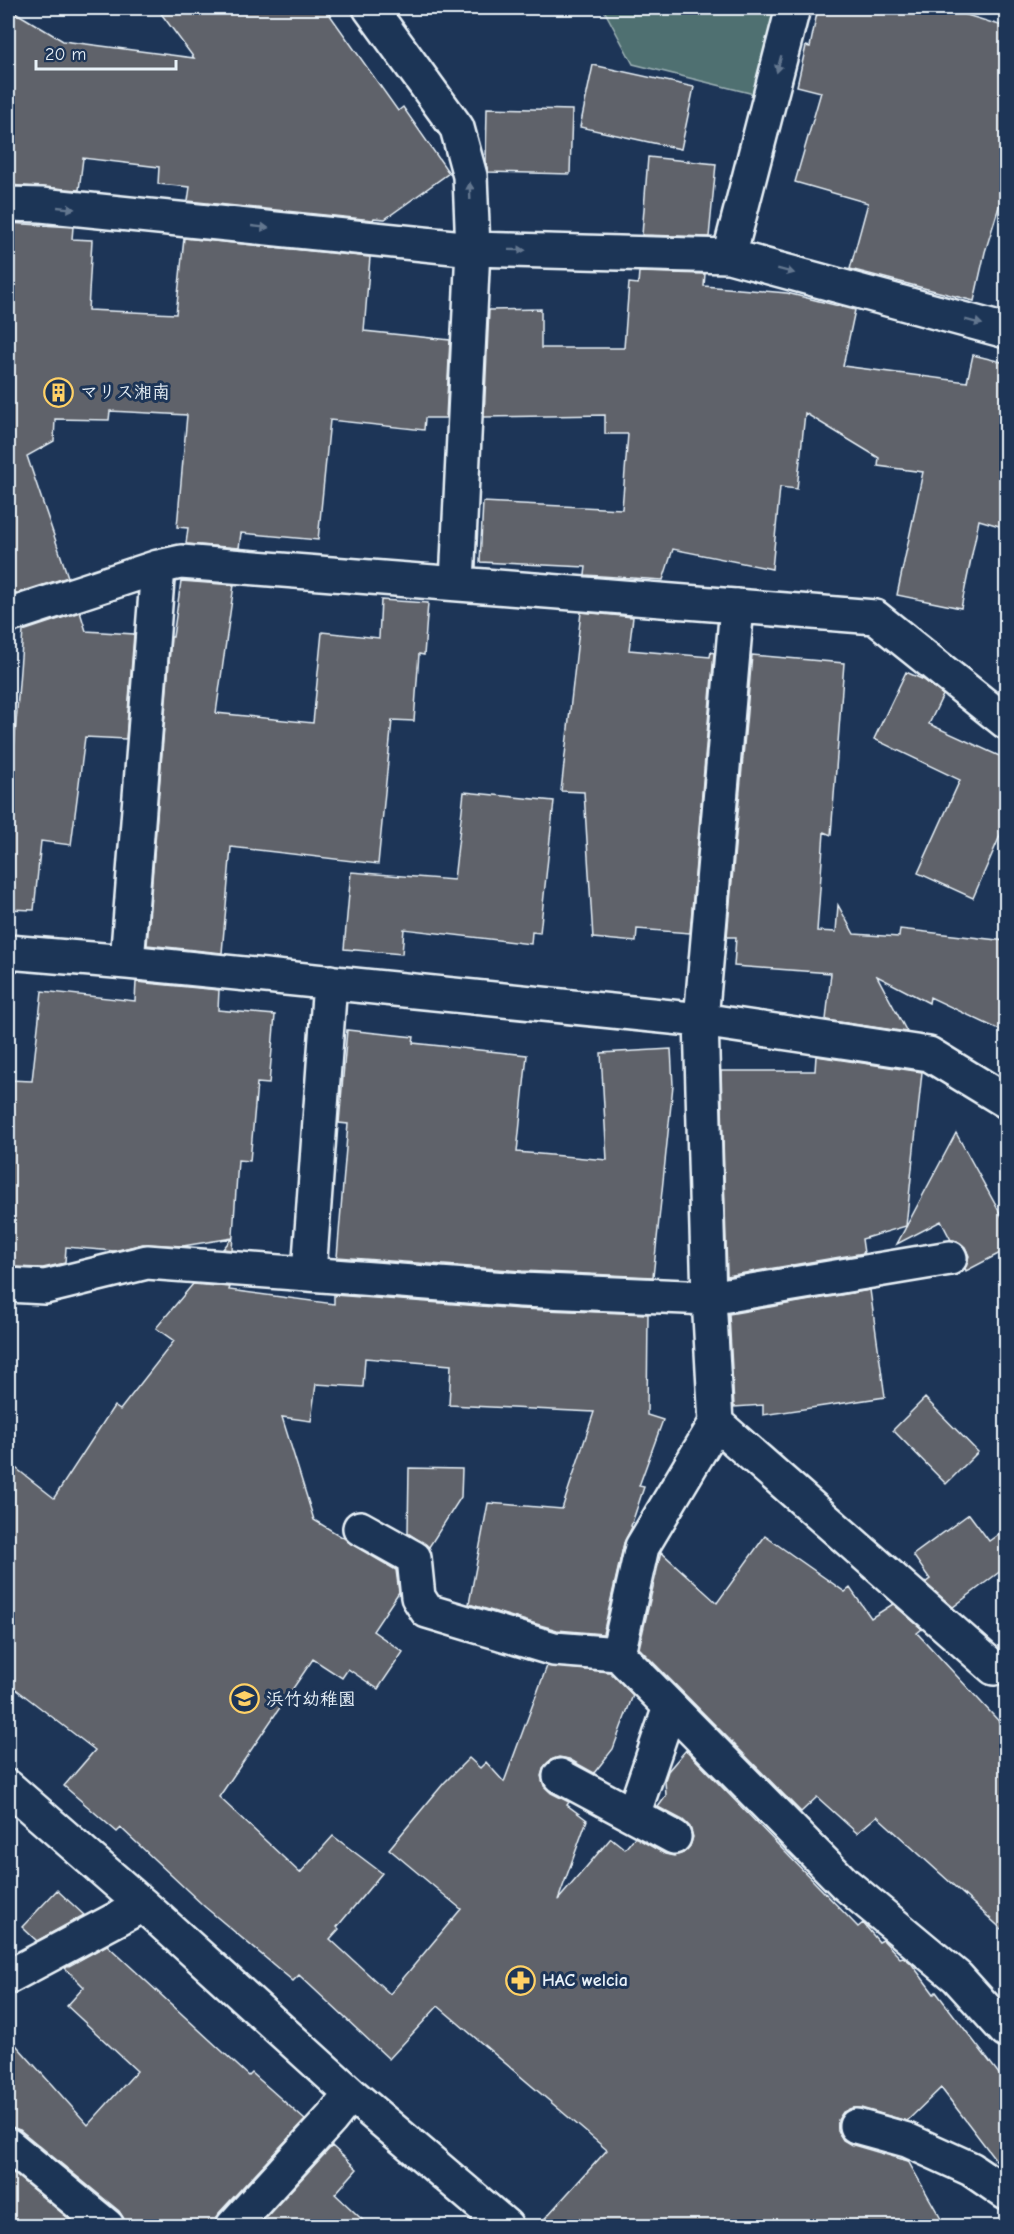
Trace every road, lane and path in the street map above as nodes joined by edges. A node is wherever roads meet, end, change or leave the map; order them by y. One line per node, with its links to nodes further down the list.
1 (370, 8): 4 (street, one-way to 1)
2 (793, 8): 5 (street, one-way to 5)
3 (8, 204): 4 (street, one-way to 4)
4 (473, 249): 5 (street, one-way to 5); 8 (street)
5 (729, 256): 6 (street, one-way to 6)
6 (1006, 331)
7 (158, 567): 8 (street); 10 (street); 13 (street)
8 (457, 582): 9 (street)
9 (737, 606): 11 (street); 15 (street)
10 (8, 616)
11 (1006, 722)
12 (8, 952): 13 (street)
13 (127, 962): 14 (street)
14 (330, 982): 15 (street); 18 (street)
15 (701, 1020): 16 (street); 20 (street)
16 (1006, 1101)
17 (950, 1258): 20 (street)
18 (309, 1273): 19 (street); 20 (street)
19 (8, 1285)
20 (709, 1298): 21 (street)
21 (716, 1423): 23 (street); 24 (street)
22 (360, 1528): 23 (street)
23 (618, 1654): 25 (street)
24 (994, 1668)
25 (670, 1707): 28 (street); 32 (street)
26 (560, 1776): 28 (street)
27 (8, 1787): 30 (street)
28 (633, 1815): 29 (street)
29 (674, 1837)
30 (143, 1905): 31 (street); 33 (street)
31 (8, 1977)
32 (1006, 2031)
33 (351, 2094): 38 (street); 39 (street)
34 (856, 2126): 36 (street)
35 (8, 2145): 37 (street)
36 (1006, 2193)
37 (107, 2226)
38 (233, 2226)
39 (506, 2226)

